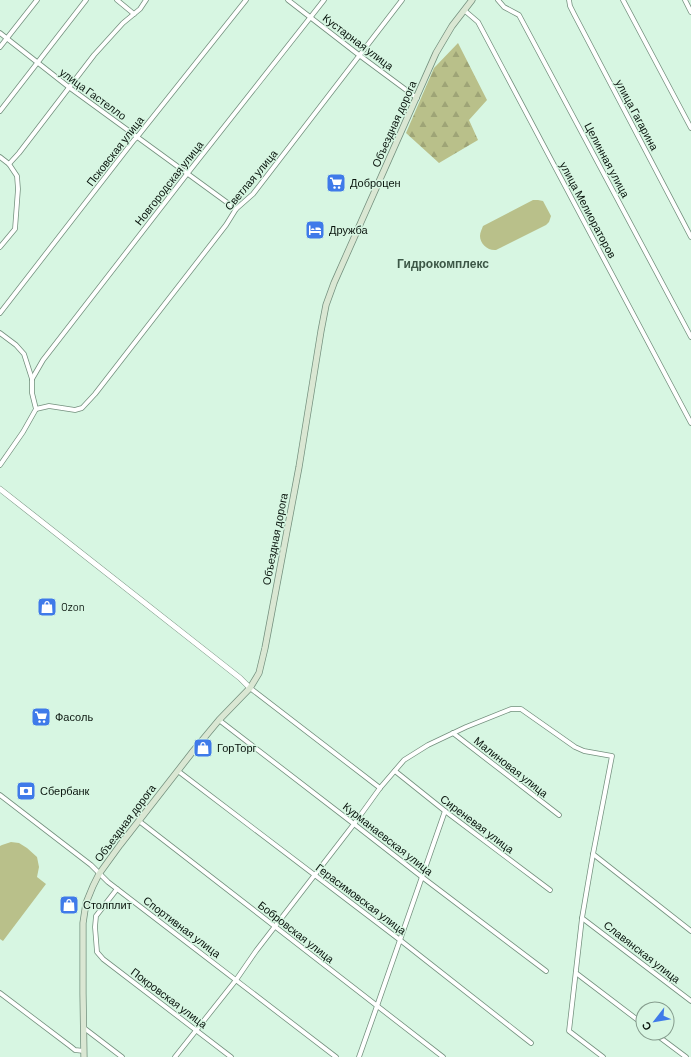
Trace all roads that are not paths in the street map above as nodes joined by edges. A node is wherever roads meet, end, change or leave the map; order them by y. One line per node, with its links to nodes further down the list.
1 (37, 0): 19 (street)
2 (86, 0): 22 (street)
3 (117, 0): 16 (street)
4 (146, 0): 16 (street)
5 (246, 0): 27 (street, Псковская улица)
6 (288, 0): 17 (street, Кустарная улица)
7 (324, 0): 17 (street, Новгородская улица)
8 (402, 0): 21 (street, Светлая улица)
9 (472, 0): 14 (main road, Объездная дорога)
10 (498, 0): 36 (street, Целинная улица)
11 (569, 0): 32 (street, улица Гагарина)
12 (624, 0): 26 (street)
13 (685, 0): 15 (street)
14 (464, 10): 24 (main road, Объездная дорога); 39 (street, улица Мелиораторов)
15 (691, 12)
16 (134, 14): 23 (street)
17 (311, 17): 21 (street, Кустарная улица); 30 (street, Новгородская улица)
18 (0, 32): 19 (street, улица Гастелло)
19 (7, 38): 20 (street); 22 (street, улица Гастелло)
20 (0, 47)
21 (360, 55): 24 (street, Кустарная улица); 31 (street, Светлая улица)
22 (37, 63): 23 (street, улица Гастелло); 25 (street)
23 (70, 88): 27 (street, улица Гастелло); 29 (street)
24 (417, 98): 42 (main road, Объездная дорога)
25 (0, 111)
26 (691, 128)
27 (137, 137): 30 (street, улица Гастелло); 34 (street, Псковская улица)
28 (0, 157): 29 (street)
29 (8, 164): 33 (street)
30 (187, 174): 31 (street, улица Гастелло); 37 (street, Новгородская улица)
31 (236, 209): 38 (street, Светлая улица)
32 (691, 237)
33 (0, 247)
34 (0, 313)
35 (0, 333): 37 (street)
36 (691, 337)
37 (32, 378): 38 (street)
38 (36, 409): 40 (street)
39 (691, 423)
40 (0, 465)
41 (0, 489): 42 (street)
42 (250, 688): 43 (main road, Объездная дорога); 47 (street)
43 (219, 720): 45 (main road, Объездная дорога); 52 (street, Курманаевская улица)
44 (452, 733): 46 (street); 50 (street, Малиновая улица); 53 (street)
45 (178, 771): 51 (main road, Объездная дорога); 55 (street, Герасимовская улица)
46 (395, 771): 47 (street); 49 (street, Сиреневая улица)
47 (380, 788): 52 (street)
48 (0, 795): 54 (street, Спортивная улица)
49 (445, 811): 56 (street); 58 (street, Сиреневая улица)
50 (559, 815)
51 (139, 821): 54 (main road, Объездная дорога); 60 (street, Бобровская улица)
52 (354, 824): 55 (street); 56 (street, Курманаевская улица)
53 (593, 854): 59 (street); 61 (street)
54 (99, 874): 57 (street, Спортивная улица); 70 (main road, Объездная дорога)
55 (314, 875): 60 (street); 62 (street, Герасимовская улица)
56 (422, 877): 62 (street); 63 (street, Курманаевская улица)
57 (117, 889): 65 (street, Спортивная улица); 71 (street, Покровская улица)
58 (550, 890)
59 (582, 918): 64 (street); 67 (street, Славянская улица)
60 (275, 927): 65 (street); 68 (street, Бобровская улица)
61 (691, 931)
62 (400, 940): 68 (street); 73 (street, Герасимовская улица)
63 (546, 971)
64 (576, 973): 69 (street); 81 (street)
65 (236, 980): 71 (street); 78 (street, Спортивная улица)
66 (0, 993): 74 (street)
67 (691, 1001)
68 (377, 1006): 79 (street); 80 (street, Бобровская улица)
69 (635, 1018)
70 (84, 1028): 74 (main road, Объездная дорога); 75 (street)
71 (197, 1030): 76 (street); 77 (street, Покровская улица)
72 (665, 1041): 82 (street)
73 (531, 1043)
74 (84, 1054)
75 (122, 1057)
76 (175, 1057)
77 (231, 1057)
78 (336, 1057)
79 (359, 1057)
80 (443, 1057)
81 (603, 1057)
82 (686, 1057)

